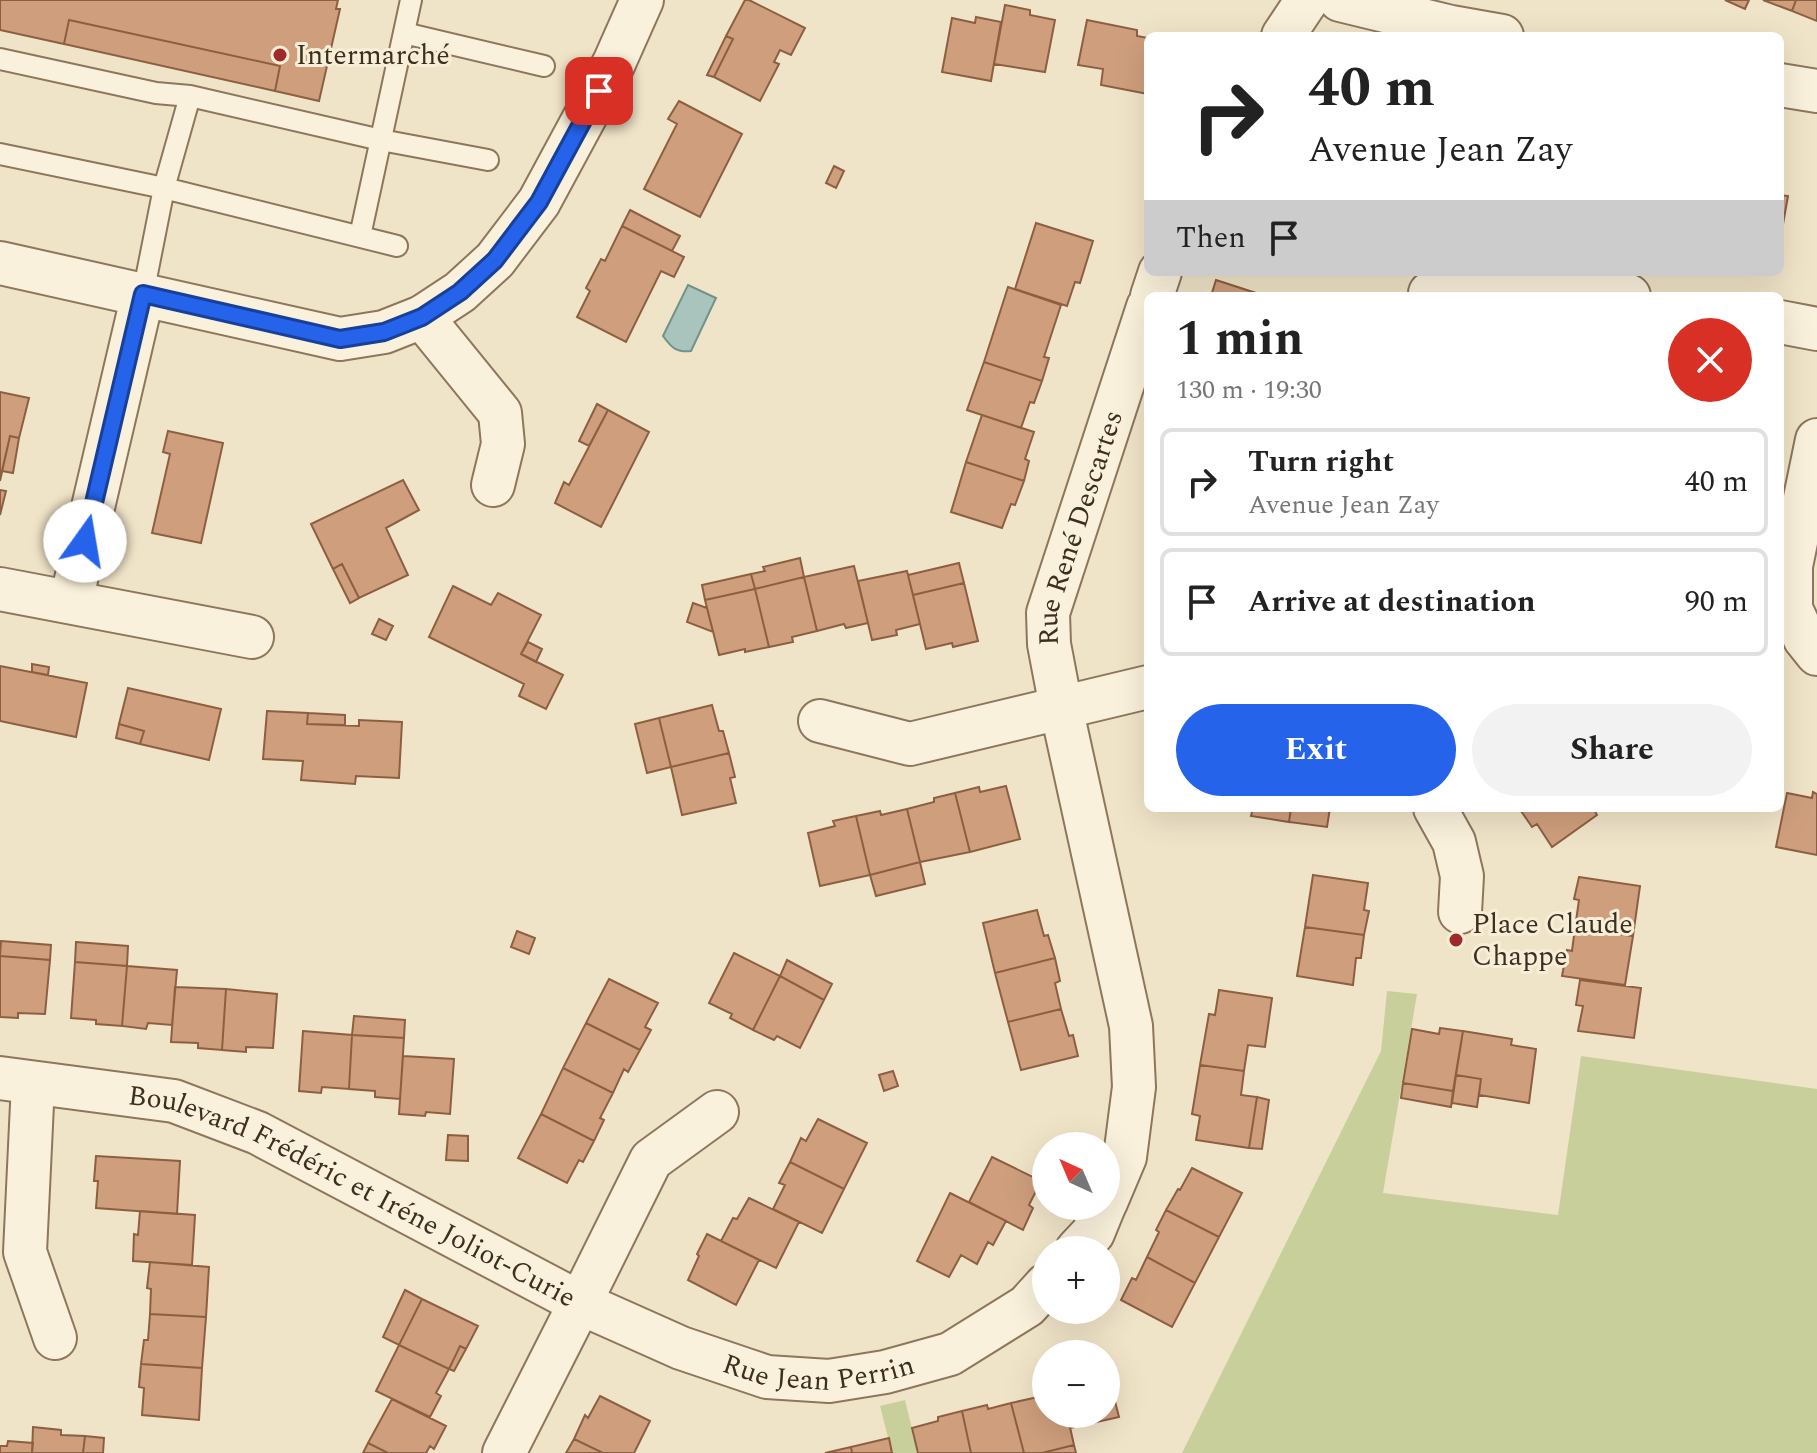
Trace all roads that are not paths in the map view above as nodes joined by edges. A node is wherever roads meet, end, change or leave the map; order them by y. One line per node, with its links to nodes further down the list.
1 (411, 0): 7 (lane)
2 (642, 0): 25 (street)
3 (1307, 0): 5 (street)
4 (1349, 1): 6 (street)
5 (1286, 32)
6 (1479, 32)
7 (404, 33): 9 (lane); 13 (lane)
8 (0, 59): 12 (lane)
9 (544, 66)
10 (1784, 86): 11 (street)
11 (1817, 91)
12 (190, 96): 13 (lane); 16 (lane)
13 (381, 140): 15 (lane); 17 (lane)
14 (0, 154): 16 (lane)
15 (488, 160)
16 (164, 188): 17 (lane); 24 (lane)
17 (360, 236): 18 (lane)
18 (397, 246)
19 (0, 263): 24 (street)
20 (1512, 276): 23 (street)
21 (1512, 276): 22 (street)
22 (1435, 292)
23 (1606, 292)
24 (143, 294): 25 (street); 32 (street)
25 (422, 317): 30 (street)
26 (1144, 319): 36 (street, Rue René Descartes)
27 (1784, 323): 28 (street)
28 (1817, 329)
29 (1817, 440): 34 (street)
30 (493, 485)
31 (0, 589): 32 (street)
32 (71, 601): 33 (street)
33 (252, 637)
34 (1817, 654)
35 (1144, 688): 36 (street)
36 (1061, 707): 37 (street); 42 (street)
37 (820, 721)
38 (1437, 812): 39 (street)
39 (1460, 912)
40 (17, 1080): 44 (street, Boulevard Frédéric et Iréne Joliot-Curie); 45 (street)
41 (717, 1112): 44 (street)
42 (1120, 1169)
43 (1032, 1300): 44 (street, Rue Jean Perrin)
44 (580, 1303): 46 (street, Boulevard Frédéric et Iréne Joliot-Curie)
45 (55, 1338)
46 (504, 1453)

